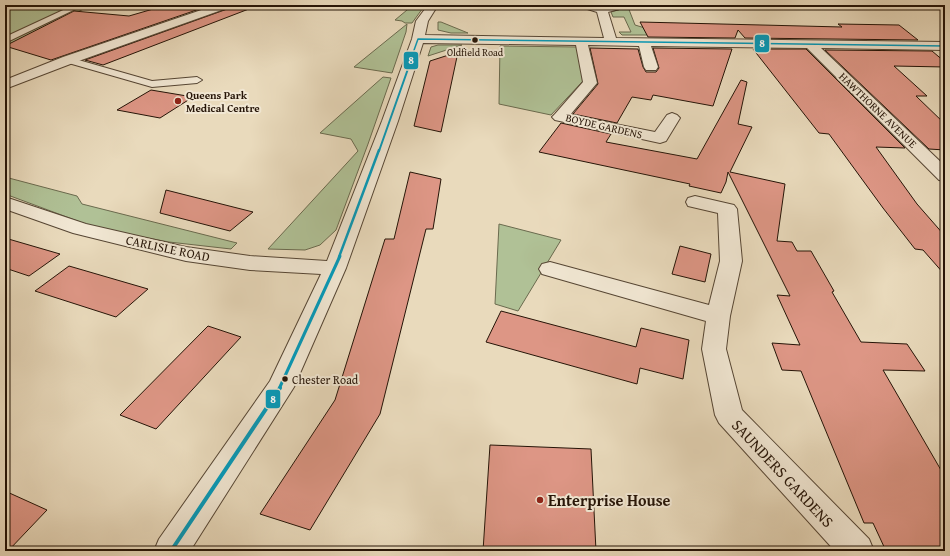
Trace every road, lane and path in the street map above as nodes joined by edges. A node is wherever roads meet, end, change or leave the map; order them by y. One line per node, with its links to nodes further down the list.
1 (80, 5): 8 (lane)
2 (226, 5): 14 (street)
3 (433, 5): 7 (street)
4 (585, 5): 6 (street)
5 (623, 5): 6 (street)
6 (602, 10): 10 (street)
7 (418, 38): 9 (street); 22 (street)
8 (5, 40)
9 (581, 40): 10 (street); 18 (street, BOYDE GARDENS)
10 (611, 41): 11 (street)
11 (644, 42): 12 (street); 15 (street)
12 (810, 44): 13 (street); 19 (street, HAWTHORNE AVENUE)
13 (945, 46)
14 (68, 60): 16 (lane); 17 (street)
15 (651, 67)
16 (197, 80)
17 (5, 85)
18 (672, 118)
19 (945, 176)
20 (695, 202): 24 (street, SAUNDERS GARDENS)
21 (5, 203): 22 (street, CARLISLE ROAD)
22 (335, 268): 25 (street)
23 (550, 269): 24 (street)
24 (718, 316): 26 (street, SAUNDERS GARDENS)
25 (171, 551)
26 (857, 551)

